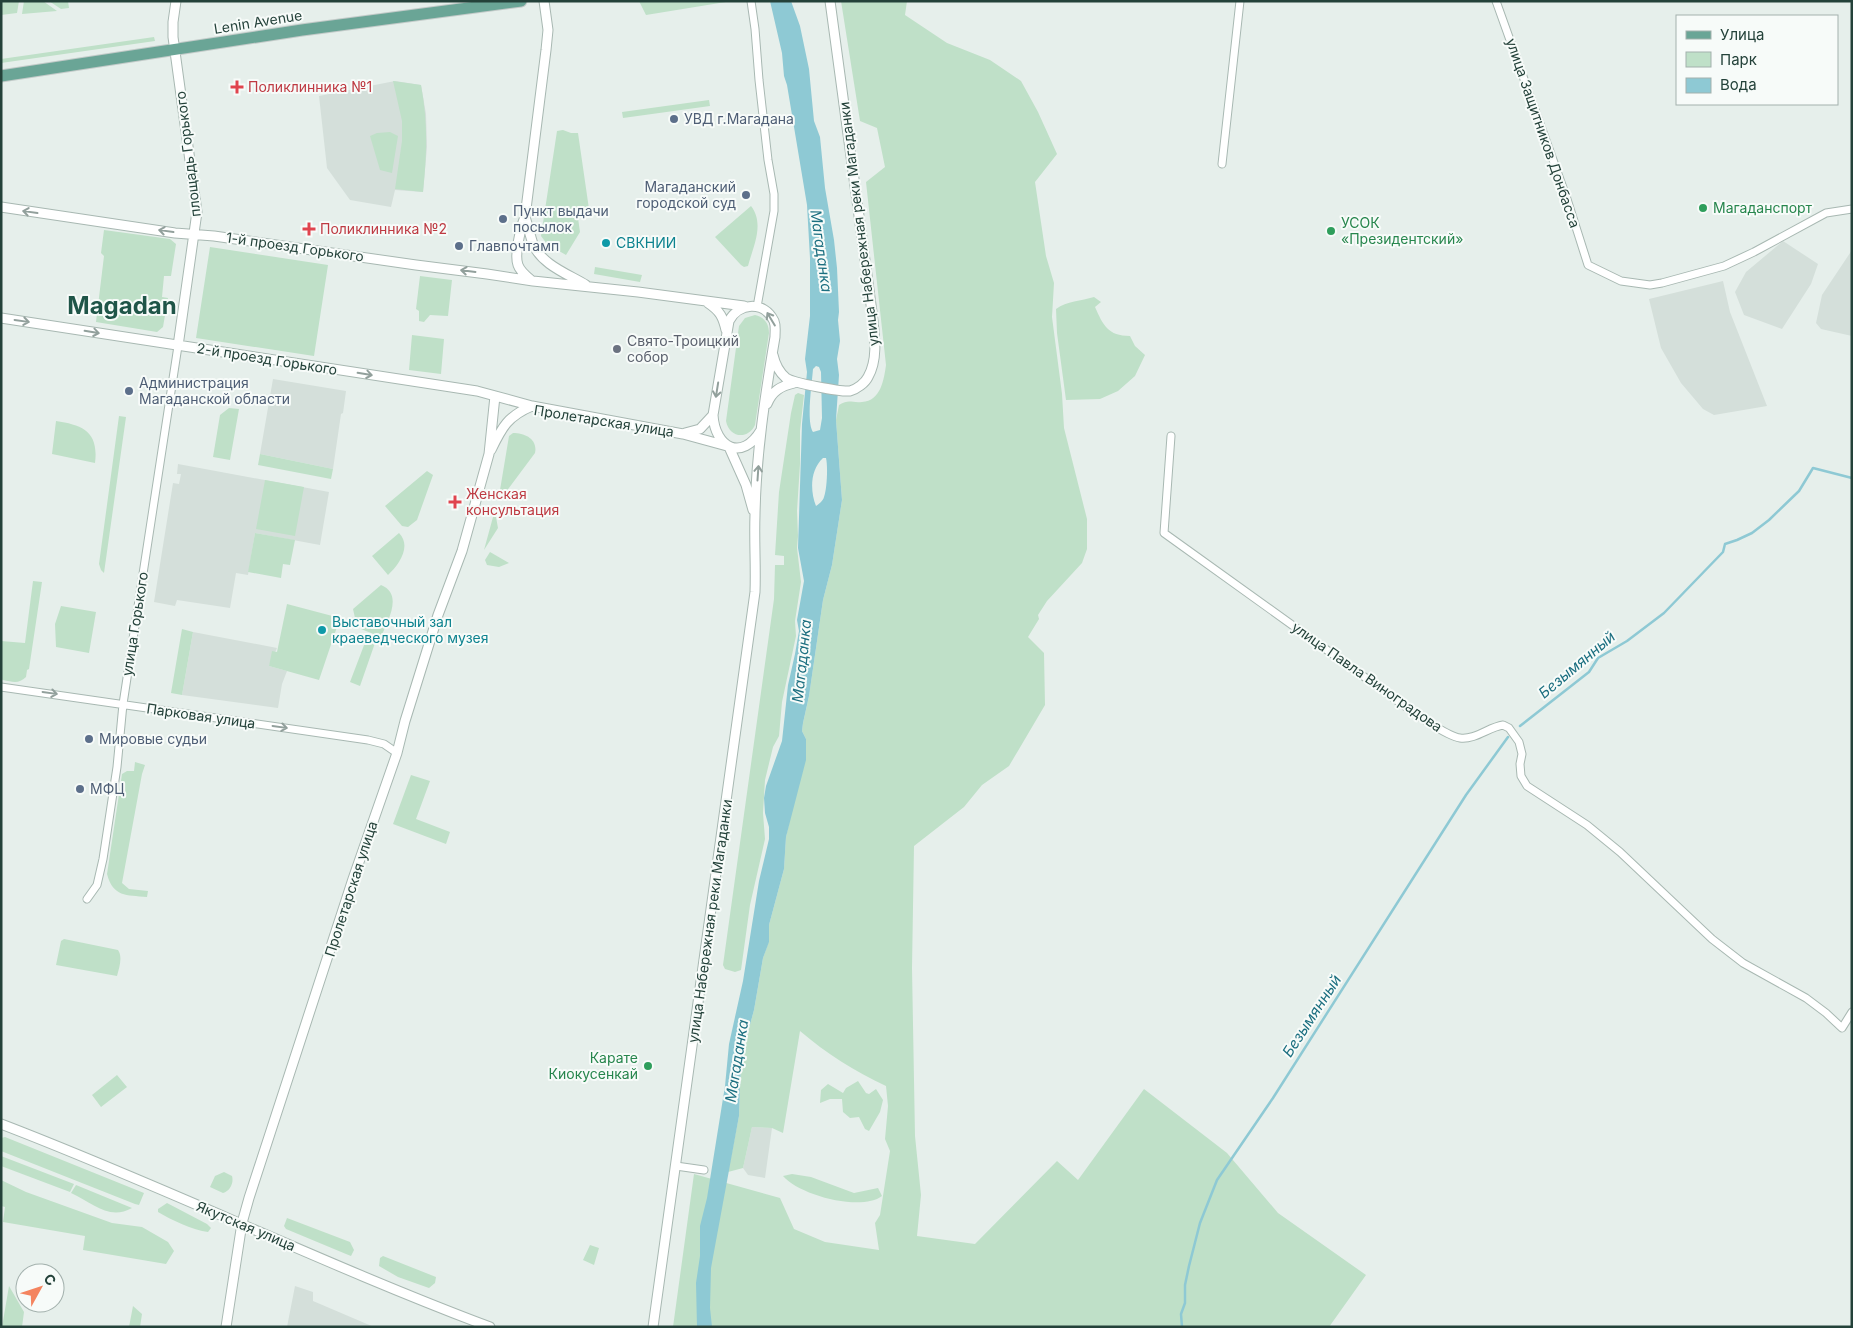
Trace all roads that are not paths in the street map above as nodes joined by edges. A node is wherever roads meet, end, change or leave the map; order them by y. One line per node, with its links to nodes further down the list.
1 (176, 1): 8 (street, площадь Горького)
2 (521, 1): 8 (main road, Lenin Avenue)
3 (544, 1): 13 (street)
4 (750, 1): 20 (street)
5 (830, 1): 25 (street, улица Набережная реки Магаданки)
6 (1240, 1): 10 (street)
7 (1496, 1): 12 (street, улица Защитников Донбасса)
8 (175, 51): 9 (main road, Lenin Avenue); 14 (street, площадь Горького)
9 (1, 76)
10 (1222, 164)
11 (1, 207): 14 (street, 1-й проезд Горького, one-way to 11)
12 (1852, 209)
13 (525, 217): 15 (street); 18 (street)
14 (195, 234): 16 (street, 1-й проезд Горького, one-way to 14); 23 (street, площадь Горького)
15 (516, 259): 16 (street); 17 (street)
16 (500, 276): 17 (street, 1-й проезд Горького)
17 (533, 281): 18 (street, 1-й проезд Горького)
18 (588, 287): 19 (street)
19 (708, 302): 20 (street); 22 (street)
20 (753, 307): 22 (street); 24 (street, улица Набережная реки Магаданки, one-way to 20)
21 (1, 318): 23 (street, 2-й проезд Горького, one-way to 23)
22 (726, 330): 28 (street, one-way to 28)
23 (178, 346): 26 (street, 2-й проезд Горького, one-way to 26); 37 (street, улица Горького)
24 (772, 353): 25 (street); 29 (street, улица Набережная реки Магаданки)
25 (794, 383): 29 (street)
26 (495, 396): 27 (street, 2-й проезд Горького); 34 (street, Пролетарская улица)
27 (532, 406): 31 (street, Пролетарская улица); 34 (street, Пролетарская улица)
28 (713, 415): 31 (street, Пролетарская улица); 33 (street, улица Набережная реки Магаданки)
29 (762, 416): 30 (street, улица Набережная реки Магаданки)
30 (761, 430): 33 (street); 35 (street, улица Набережная реки Магаданки, one-way to 30)
31 (683, 434): 33 (street, Пролетарская улица)
32 (1171, 436): 40 (street, улица Павла Виноградова)
33 (729, 447): 35 (street, улица Набережная реки Магаданки)
34 (489, 454): 38 (street, Пролетарская улица)
35 (755, 515): 42 (street, улица Набережная реки Магаданки)
36 (1, 686): 37 (street, Парковая улица, one-way to 37)
37 (123, 704): 38 (street, Парковая улица, one-way to 38); 39 (street, улица Горького)
38 (397, 753): 44 (street, Пролетарская улица)
39 (87, 899)
40 (1852, 1012)
41 (1, 1124): 44 (street, Якутская улица)
42 (676, 1166): 43 (street); 47 (street, улица Набережная реки Магаданки)
43 (704, 1170)
44 (242, 1223): 45 (street, Пролетарская улица); 46 (street, Якутская улица)
45 (226, 1327)
46 (490, 1327)
47 (654, 1327)

